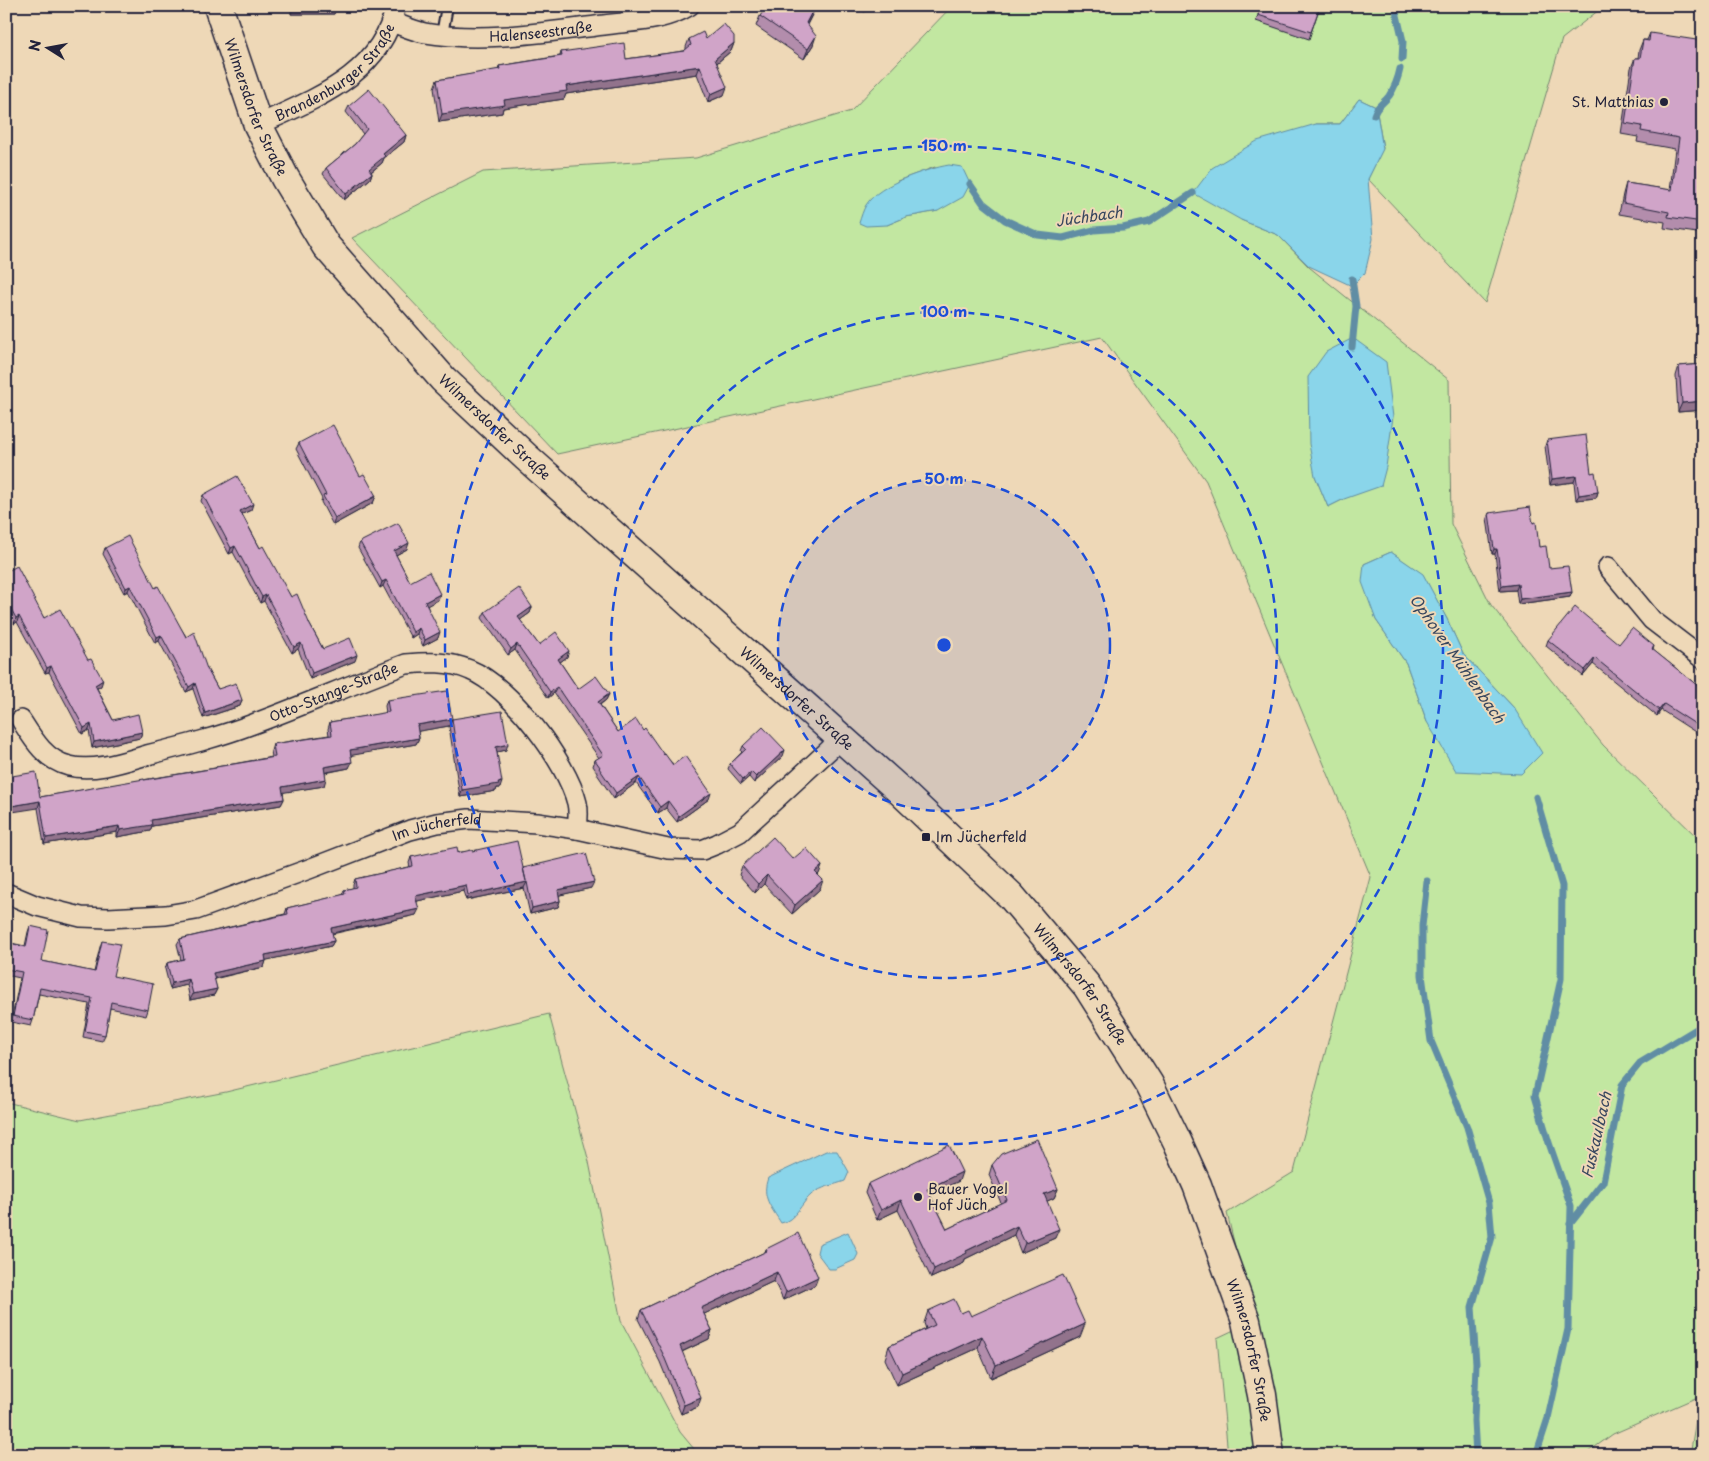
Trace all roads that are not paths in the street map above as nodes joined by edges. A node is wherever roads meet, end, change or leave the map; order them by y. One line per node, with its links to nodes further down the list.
1 (218, 6): 6 (street, Wilmersdorfer Straße)
2 (447, 6): 5 (lane)
3 (689, 6): 5 (street, Halenseestraße)
4 (394, 14): 5 (street, Halenseestraße); 6 (street, Brandenburger Straße)
5 (442, 35)
6 (258, 125): 10 (street, Wilmersdorfer Straße)
7 (1608, 567): 8 (street)
8 (1703, 659)
9 (21, 720): 11 (street, Otto-Stange-Straße)
10 (842, 738): 11 (street, Im Jücherfeld); 13 (street, Wilmersdorfer Straße)
11 (578, 830): 12 (street, Im Jücherfeld)
12 (6, 893)
13 (1270, 1455)

